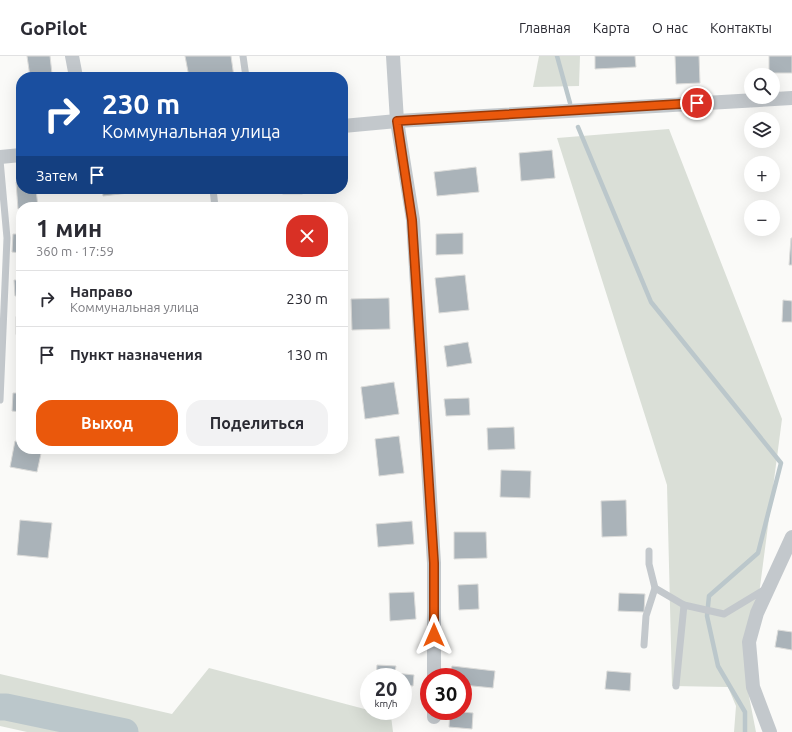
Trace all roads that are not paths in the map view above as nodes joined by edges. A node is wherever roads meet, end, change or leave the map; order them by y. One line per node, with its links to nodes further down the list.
1 (72, 56): 4 (street)
2 (243, 56): 5 (lane)
3 (393, 56): 7 (street)
4 (75, 72)
5 (245, 72)
6 (792, 98): 7 (street)
7 (397, 121): 8 (street); 18 (street)
8 (348, 126)
9 (16, 156): 10 (street)
10 (0, 159): 11 (lane)
11 (0, 400)
12 (792, 537): 14 (street)
13 (649, 551): 15 (lane)
14 (769, 587): 16 (lane); 20 (street)
15 (655, 588): 16 (lane); 17 (lane)
16 (684, 605): 19 (lane)
17 (644, 645)
18 (434, 668)
19 (676, 686)
20 (770, 732)

